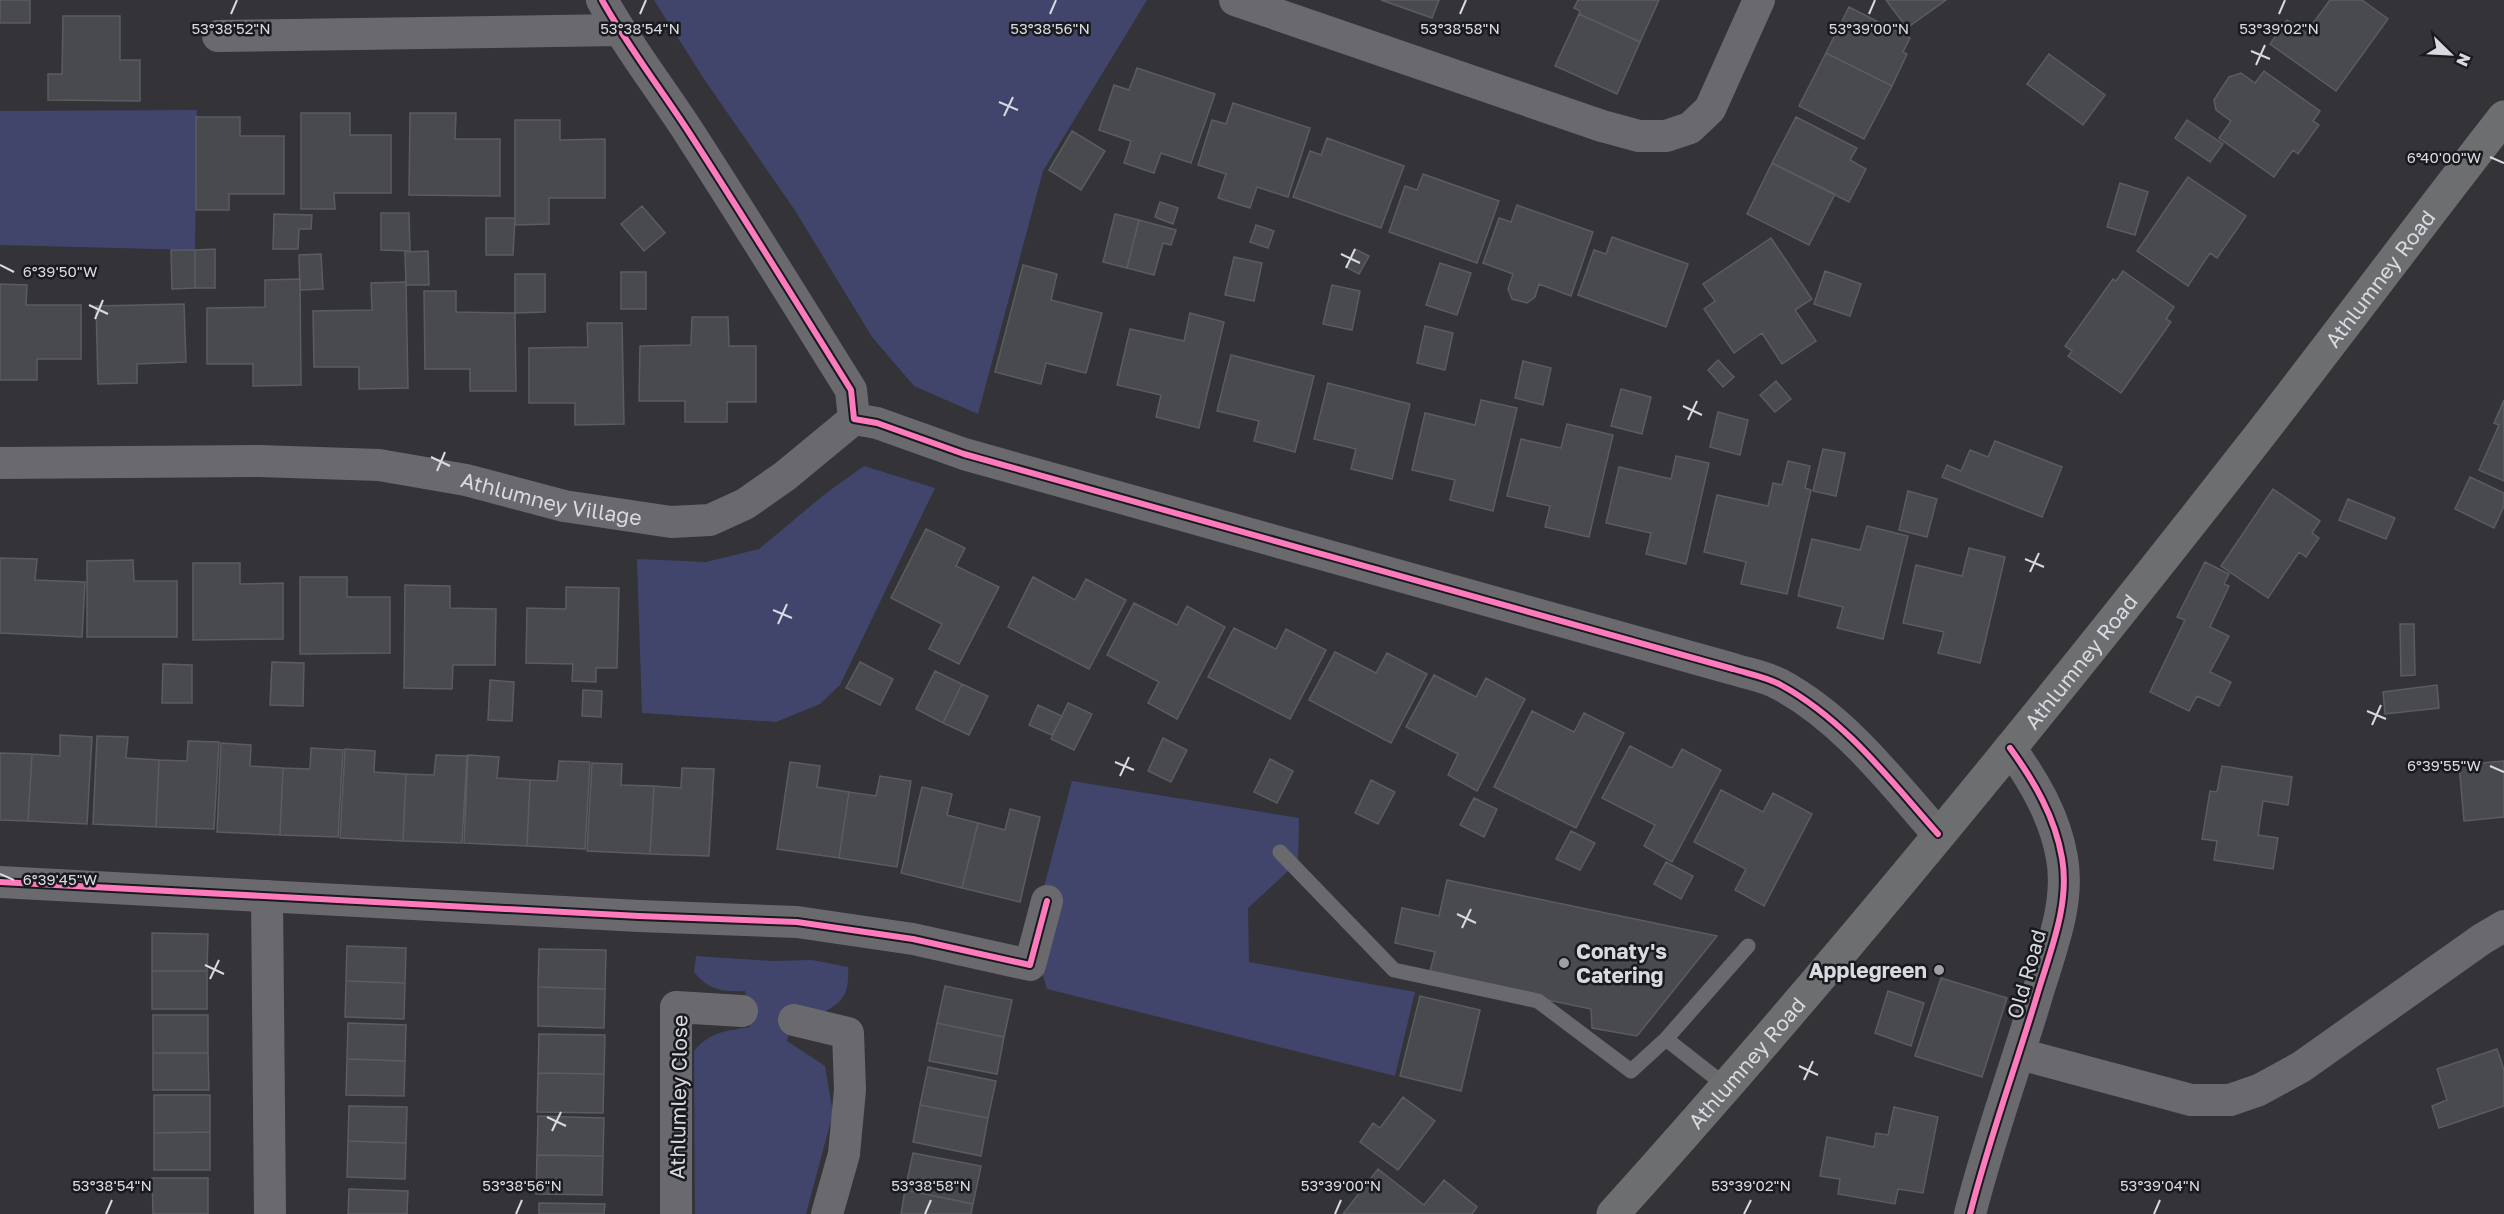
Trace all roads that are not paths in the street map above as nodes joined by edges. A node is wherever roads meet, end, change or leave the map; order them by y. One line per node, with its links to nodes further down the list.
1 (602, 0): 4 (street)
2 (1759, 0): 3 (street)
3 (1253, 3)
4 (619, 30): 5 (street); 7 (street)
5 (218, 36)
6 (2504, 117): 9 (main road, Athlumney Road)
7 (854, 418): 8 (street, Athlumney Village); 10 (street)
8 (0, 463)
9 (2010, 748): 10 (main road, Athlumney Road); 20 (street, Old Road)
10 (1938, 834): 21 (main road, Athlumney Road)
11 (1280, 852): 19 (lane)
12 (0, 882): 13 (street)
13 (267, 896): 14 (street); 22 (street)
14 (1047, 901)
15 (2504, 926): 20 (street)
16 (1748, 946): 19 (lane)
17 (742, 1011): 23 (street, Athlumley Close)
18 (794, 1020): 24 (street)
19 (1666, 1039): 21 (lane)
20 (2020, 1054): 26 (street, Old Road)
21 (1726, 1086): 25 (main road, Athlumney Road)
22 (270, 1214)
23 (676, 1214)
24 (827, 1214)
25 (1613, 1214)
26 (1970, 1214)

